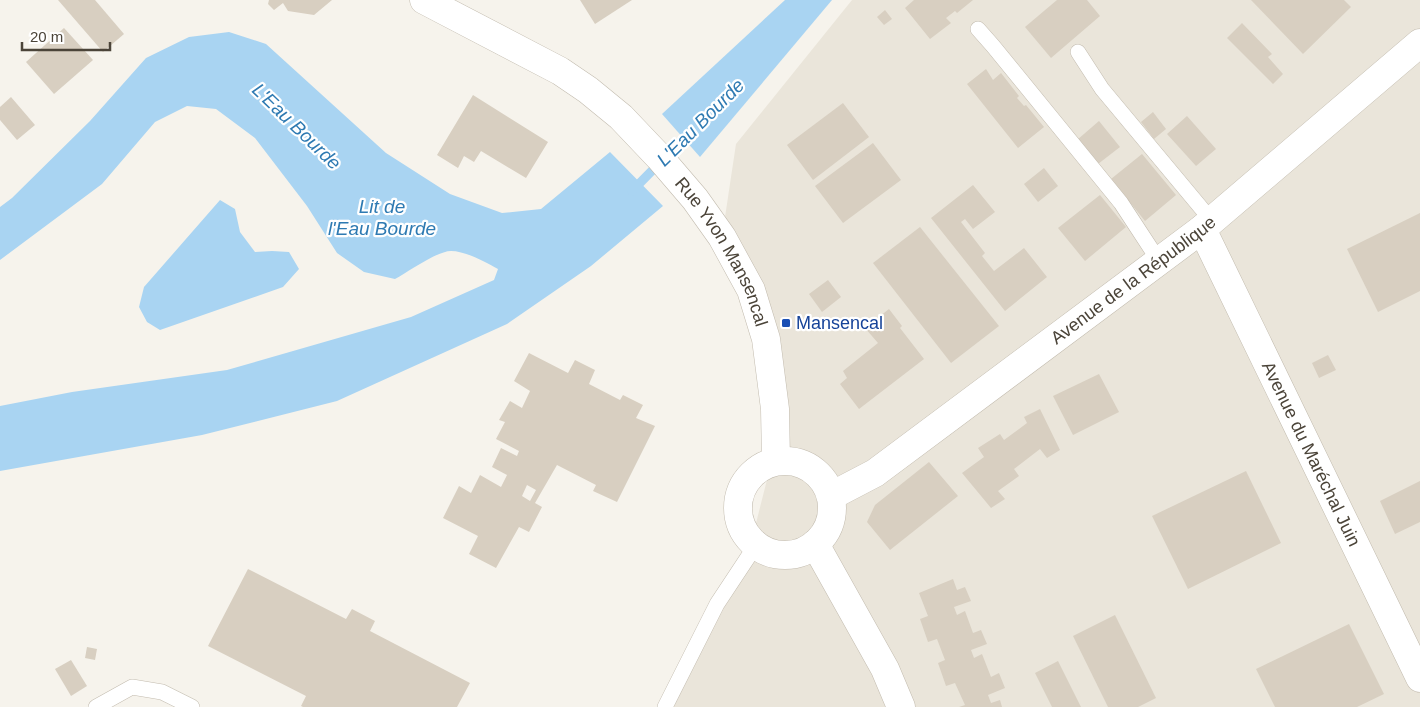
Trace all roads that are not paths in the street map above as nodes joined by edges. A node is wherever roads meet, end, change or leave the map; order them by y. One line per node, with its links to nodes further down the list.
1 (424, 0): 7 (street, Rue Yvon Mansencal)
2 (978, 29): 6 (lane)
3 (1420, 43): 5 (street, Avenue de la République)
4 (1078, 52): 5 (lane)
5 (1207, 225): 6 (street, Avenue de la République); 11 (street, Avenue du Maréchal Juin)
6 (1159, 261): 8 (street, Avenue de la République)
7 (776, 461): 8 (street); 10 (street)
8 (831, 496): 9 (street)
9 (815, 544): 10 (street); 15 (street)
10 (756, 545): 14 (lane)
11 (1420, 678)
12 (96, 707): 13 (lane)
13 (192, 707)
14 (665, 707)
15 (901, 707)

